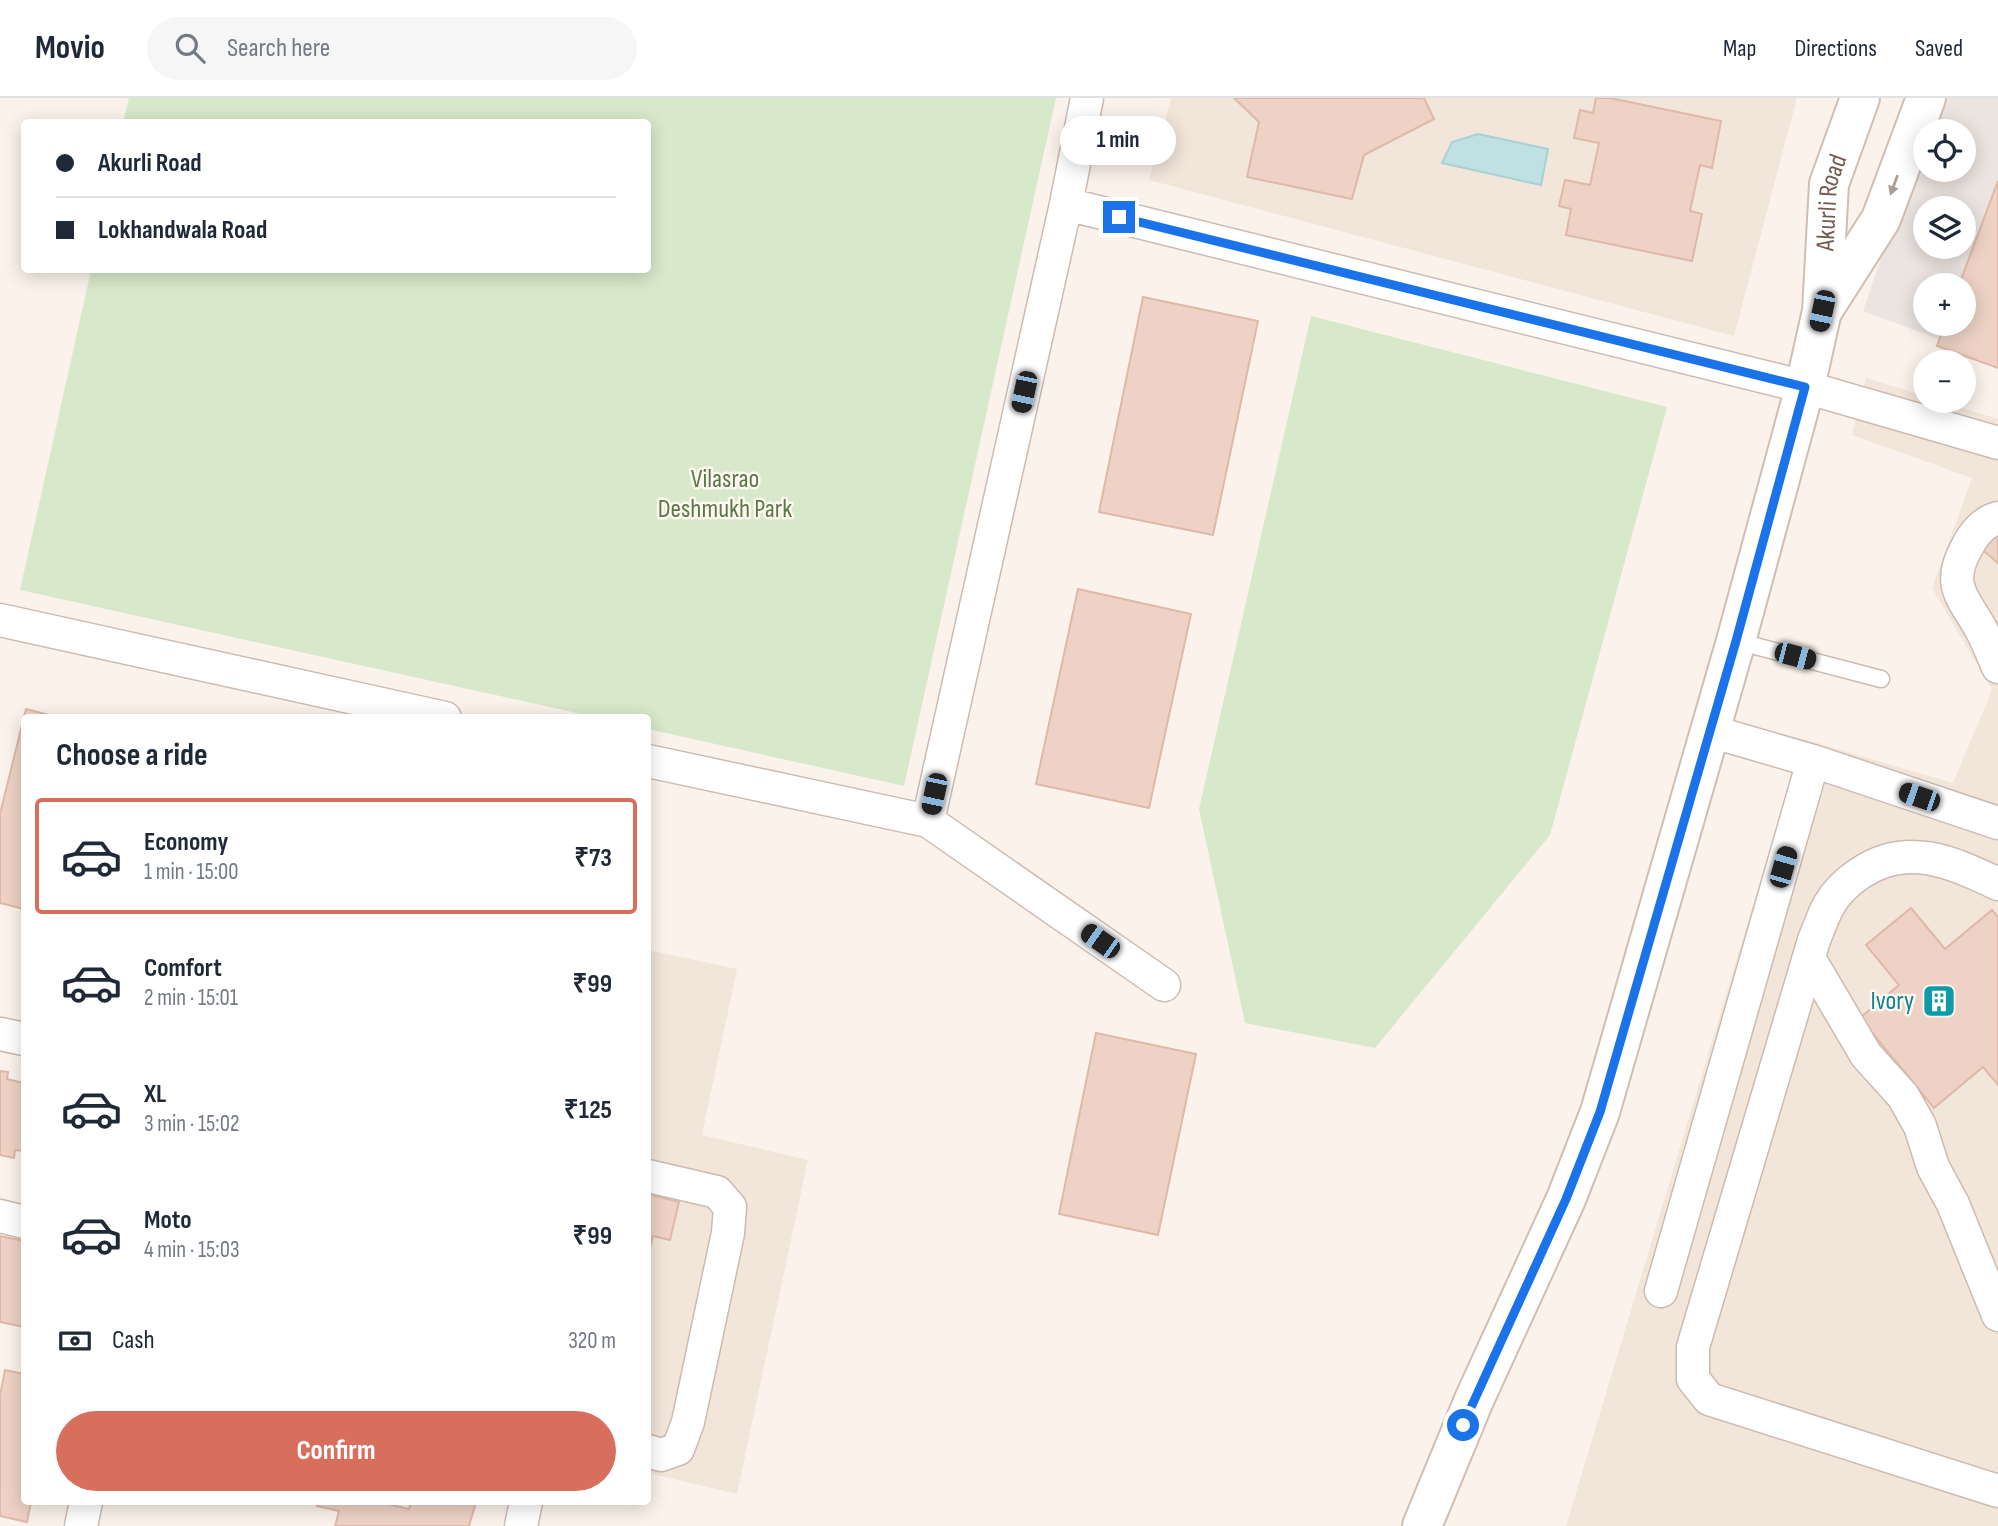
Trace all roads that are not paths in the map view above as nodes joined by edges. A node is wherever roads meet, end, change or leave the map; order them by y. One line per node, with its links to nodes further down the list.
1 (1087, 98): 4 (street)
2 (1860, 98): 5 (street, Akurli Road)
3 (1926, 98): 5 (street, Akurli Road, one-way to 5)
4 (1066, 204): 6 (street); 17 (street)
5 (1822, 311): 6 (street, Akurli Road)
6 (1805, 387): 7 (street); 10 (street, Akurli Road)
7 (1998, 443)
8 (1998, 518): 11 (street)
9 (0, 620): 13 (street)
10 (1736, 641): 12 (lane); 14 (street, Akurli Road)
11 (1998, 667)
12 (1881, 679)
13 (427, 714)
14 (1710, 731): 15 (street); 35 (street, Akurli Road)
15 (1813, 761): 18 (street); 27 (street)
16 (651, 762): 17 (street)
17 (928, 821): 21 (street)
18 (1998, 823)
19 (1998, 884): 20 (street)
20 (1809, 958): 28 (street); 30 (street)
21 (1164, 985)
22 (0, 1034): 23 (street)
23 (21, 1038)
24 (651, 1177): 29 (street)
25 (0, 1216): 26 (street)
26 (21, 1221)
27 (1661, 1291)
28 (1998, 1315)
29 (651, 1452)
30 (1998, 1491)
31 (85, 1505): 33 (street)
32 (525, 1505): 34 (street)
33 (81, 1526)
34 (520, 1526)
35 (1422, 1526)

